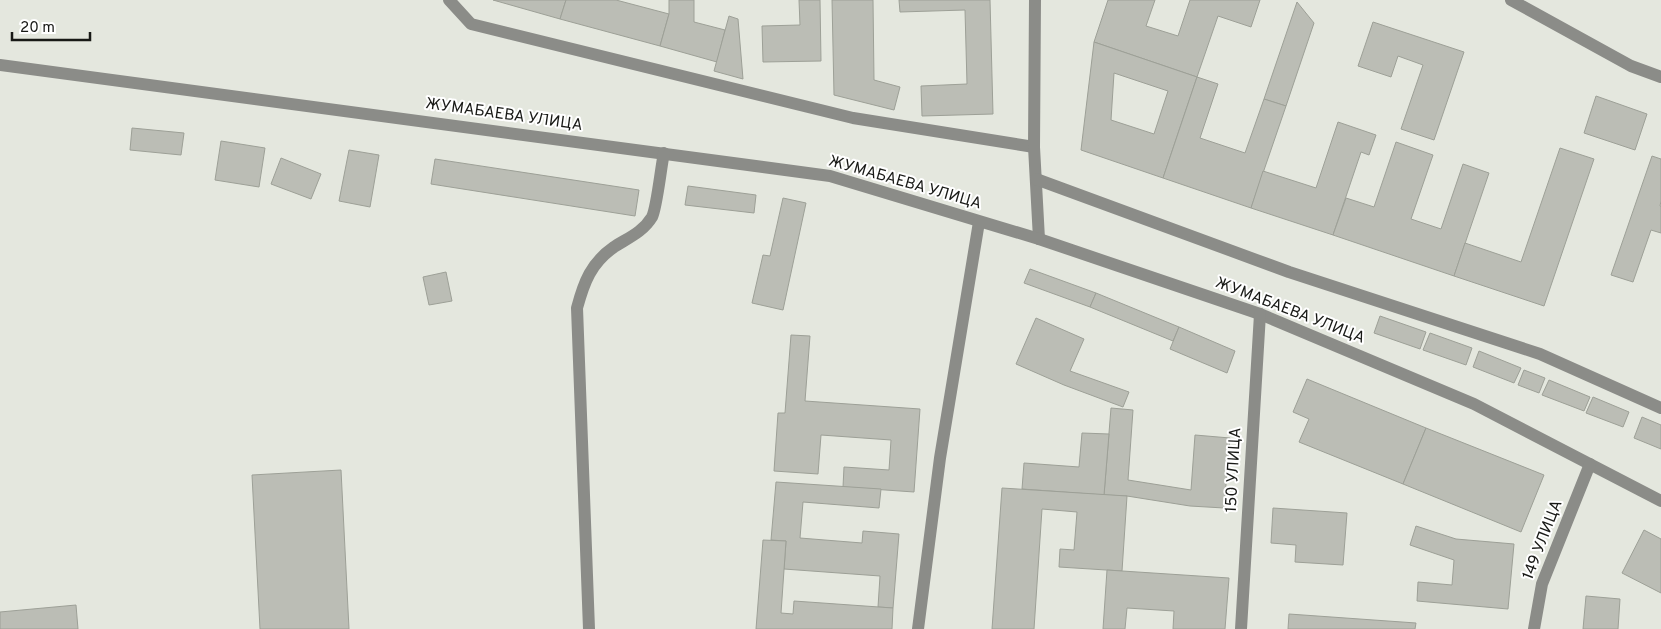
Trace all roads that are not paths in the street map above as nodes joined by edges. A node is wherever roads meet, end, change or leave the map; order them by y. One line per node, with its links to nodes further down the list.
1 (449, 0): 6 (street)
2 (1035, 0): 6 (street)
3 (1511, 0): 5 (street)
4 (0, 65): 7 (street, ЖУМАБАЕВА УЛИЦА)
5 (1661, 77)
6 (1034, 147): 8 (street)
7 (664, 153): 9 (street, ЖУМАБАЕВА УЛИЦА); 15 (street)
8 (1036, 179): 10 (street); 12 (street)
9 (979, 222): 10 (street, ЖУМАБАЕВА УЛИЦА); 16 (street)
10 (1039, 239): 11 (street, ЖУМАБАЕВА УЛИЦА)
11 (1260, 314): 13 (street, ЖУМАБАЕВА УЛИЦА); 17 (street, 150 УЛИЦА)
12 (1661, 408)
13 (1590, 464): 14 (street, ЖУМАБАЕВА УЛИЦА); 18 (street, 149 УЛИЦА)
14 (1661, 501)
15 (589, 629)
16 (918, 629)
17 (1241, 629)
18 (1534, 629)

